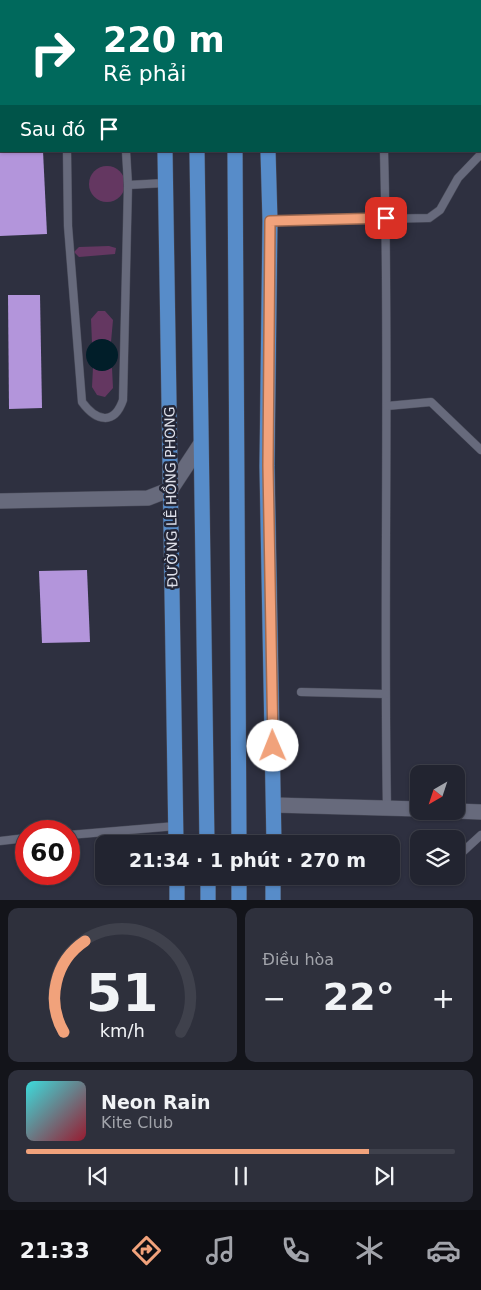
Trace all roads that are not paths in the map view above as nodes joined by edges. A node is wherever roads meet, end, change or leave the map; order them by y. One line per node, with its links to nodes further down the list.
1 (68, 152): 10 (lane)
2 (126, 152): 10 (lane)
3 (166, 152): 9 (main road, ĐƯỜNG LÊ HỒNG PHONG)
4 (197, 152): 14 (main road)
5 (235, 152): 29 (main road)
6 (268, 152): 12 (main road)
7 (384, 152): 11 (lane)
8 (481, 154): 11 (lane)
9 (166, 183): 10 (lane); 16 (main road, ĐƯỜNG LÊ HỒNG PHONG)
10 (128, 185)
11 (386, 218): 12 (lane); 13 (lane)
12 (270, 221): 20 (main road)
13 (387, 406): 15 (lane); 19 (lane)
14 (200, 445): 16 (street); 28 (main road)
15 (481, 450)
16 (171, 490): 17 (street); 25 (main road, ĐƯỜNG LÊ HỒNG PHONG)
17 (0, 501)
18 (301, 692): 19 (lane)
19 (385, 694): 21 (lane)
20 (274, 806): 21 (street); 30 (main road)
21 (387, 808): 22 (street)
22 (410, 809)
23 (465, 811): 24 (street)
24 (481, 812)
25 (176, 826): 26 (lane); 27 (main road, ĐƯỜNG LÊ HỒNG PHONG)
26 (80, 834)
27 (176, 835)
28 (207, 835)
29 (239, 835)
30 (274, 835)
31 (481, 835): 34 (lane)
32 (15, 839): 33 (lane)
33 (0, 840)
34 (465, 850)
35 (177, 885): 39 (main road)
36 (208, 885): 40 (main road)
37 (239, 885): 41 (main road)
38 (274, 885): 42 (main road)
39 (177, 900)
40 (208, 900)
41 (239, 900)
42 (273, 900)

